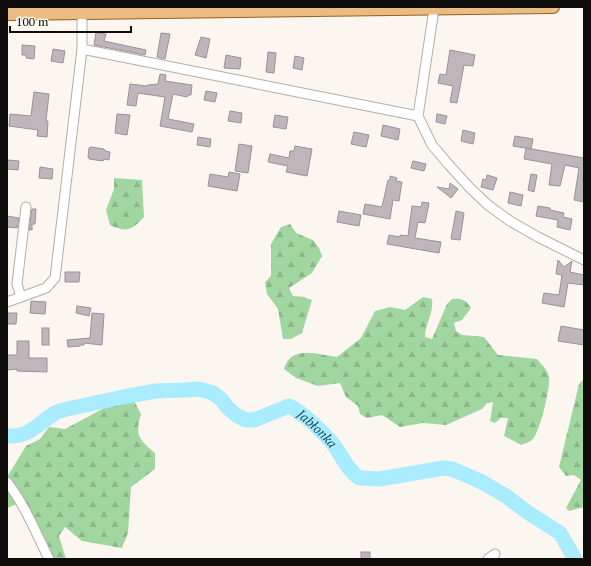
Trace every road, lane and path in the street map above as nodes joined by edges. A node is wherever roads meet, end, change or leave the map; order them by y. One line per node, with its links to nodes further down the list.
1 (553, 7): 2 (main road)
2 (434, 9): 4 (main road); 7 (street)
3 (27, 10): 4 (main road); 5 (main road)
4 (82, 13): 6 (street)
5 (7, 14)
6 (82, 49): 7 (street); 10 (street)
7 (418, 116): 9 (street)
8 (26, 207): 10 (street)
9 (584, 260)
10 (21, 297): 11 (street)
11 (7, 302)
12 (7, 482): 13 (street)
13 (49, 559)

